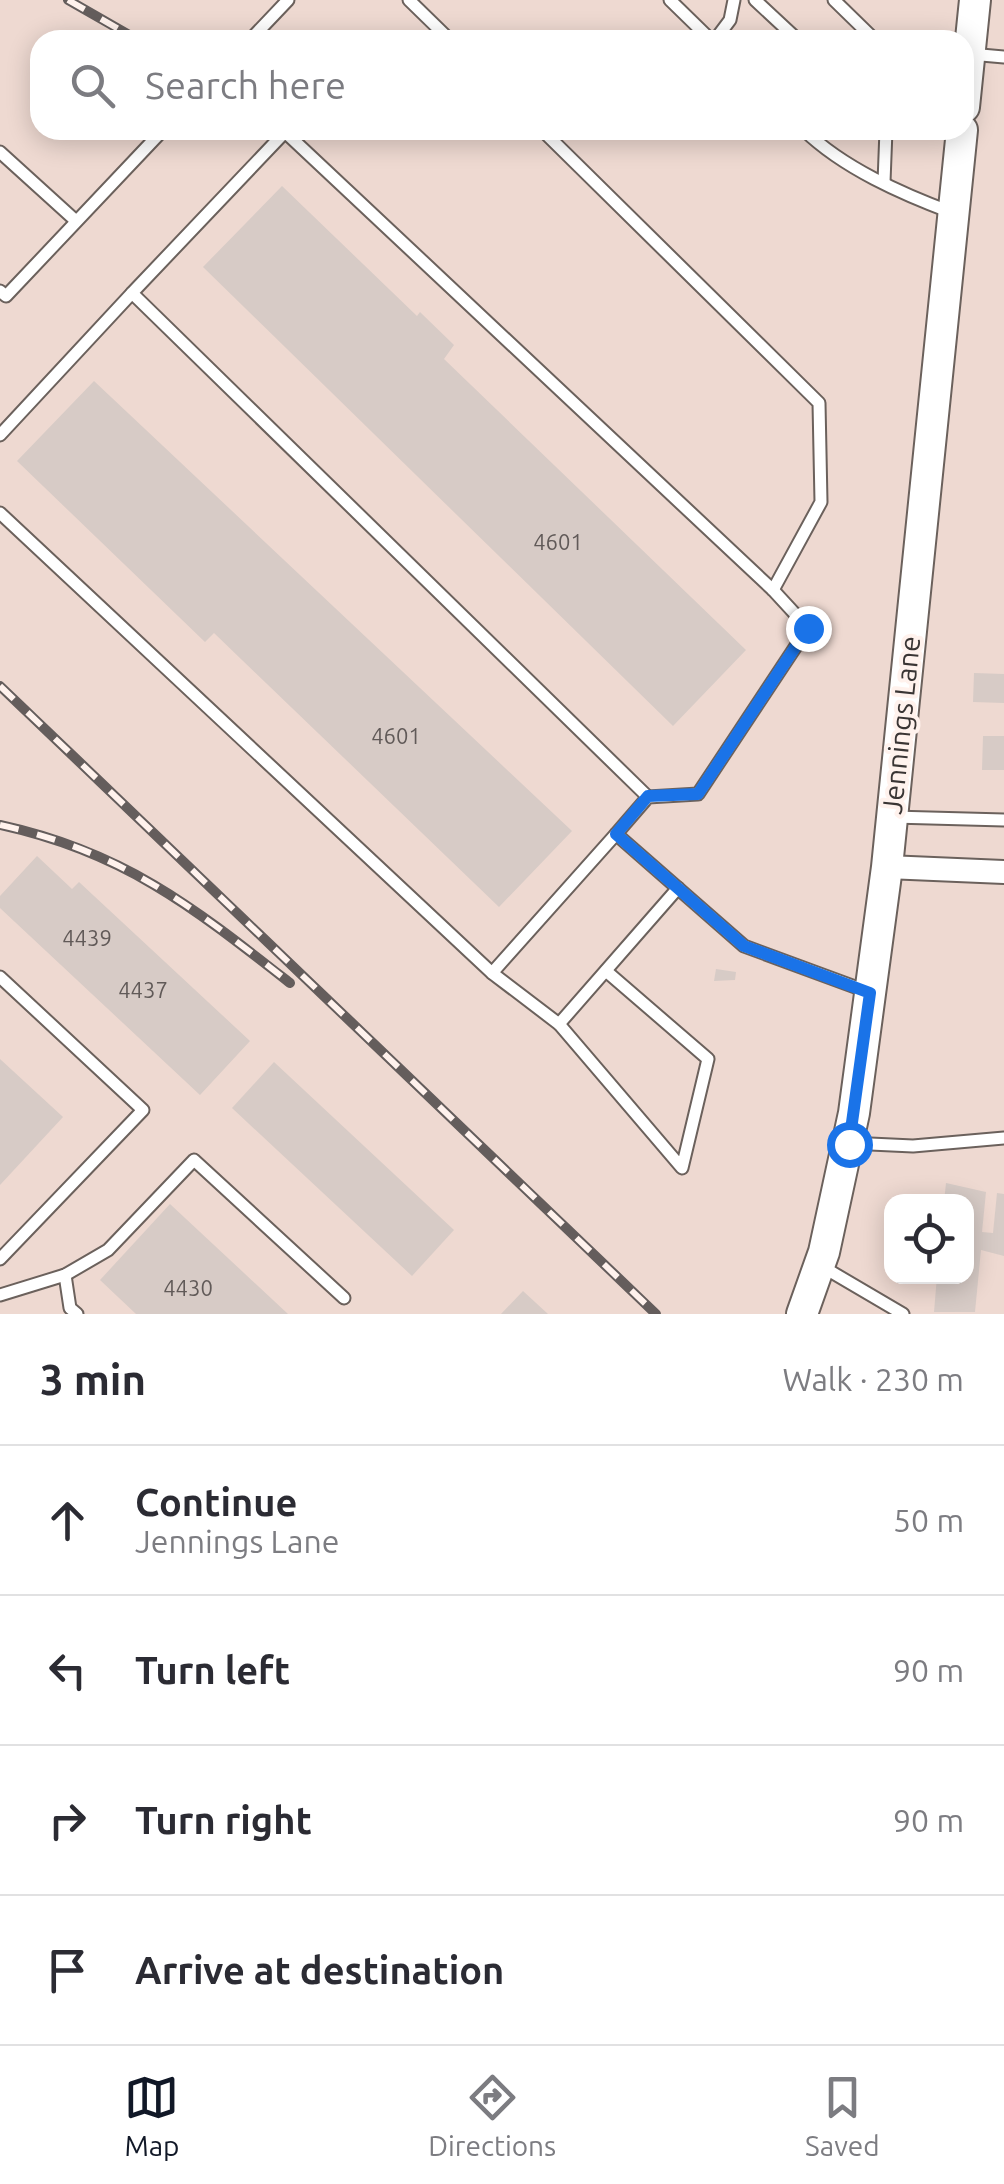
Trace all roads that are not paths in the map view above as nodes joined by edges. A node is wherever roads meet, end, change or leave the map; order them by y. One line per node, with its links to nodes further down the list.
1 (288, 0): 8 (lane)
2 (409, 0): 9 (lane)
3 (670, 0): 10 (lane)
4 (734, 0): 11 (lane)
5 (755, 0): 12 (lane)
6 (834, 0): 13 (lane)
7 (975, 0): 14 (street)
8 (260, 30)
9 (440, 30)
10 (702, 30)
11 (722, 30)
12 (787, 30)
13 (866, 30)
14 (972, 30)
15 (974, 54): 16 (lane)
16 (1004, 57)
17 (154, 140): 27 (lane)
18 (276, 140): 29 (lane)
19 (293, 140): 32 (lane)
20 (552, 140): 32 (lane)
21 (814, 140): 25 (lane)
22 (886, 140): 25 (lane)
23 (961, 140): 26 (street, Jennings Lane)
24 (0, 152): 27 (lane)
25 (884, 182): 26 (lane)
26 (953, 213): 34 (street, Jennings Lane)
27 (76, 222): 28 (lane)
28 (0, 291)
29 (132, 293): 30 (lane); 33 (lane)
30 (0, 435)
31 (0, 513): 41 (lane)
32 (773, 590): 33 (lane)
33 (648, 796): 36 (lane)
34 (892, 817): 35 (lane); 37 (street, Jennings Lane)
35 (1004, 820)
36 (616, 834): 39 (lane); 41 (lane)
37 (887, 868): 38 (street); 43 (street, Jennings Lane)
38 (1004, 872)
39 (678, 888): 40 (lane); 43 (lane)
40 (606, 971): 44 (lane); 44 (lane)
41 (492, 973): 44 (lane)
42 (0, 977): 47 (lane)
43 (870, 993): 46 (street, Jennings Lane)
44 (559, 1024)
45 (1004, 1138): 46 (lane)
46 (849, 1144): 48 (street, Jennings Lane)
47 (0, 1259)
48 (820, 1265): 53 (street, Jennings Lane); 54 (lane)
49 (66, 1275): 50 (lane); 51 (lane); 52 (lane)
50 (0, 1295)
51 (344, 1298)
52 (77, 1314)
53 (802, 1314)
54 (903, 1314)

